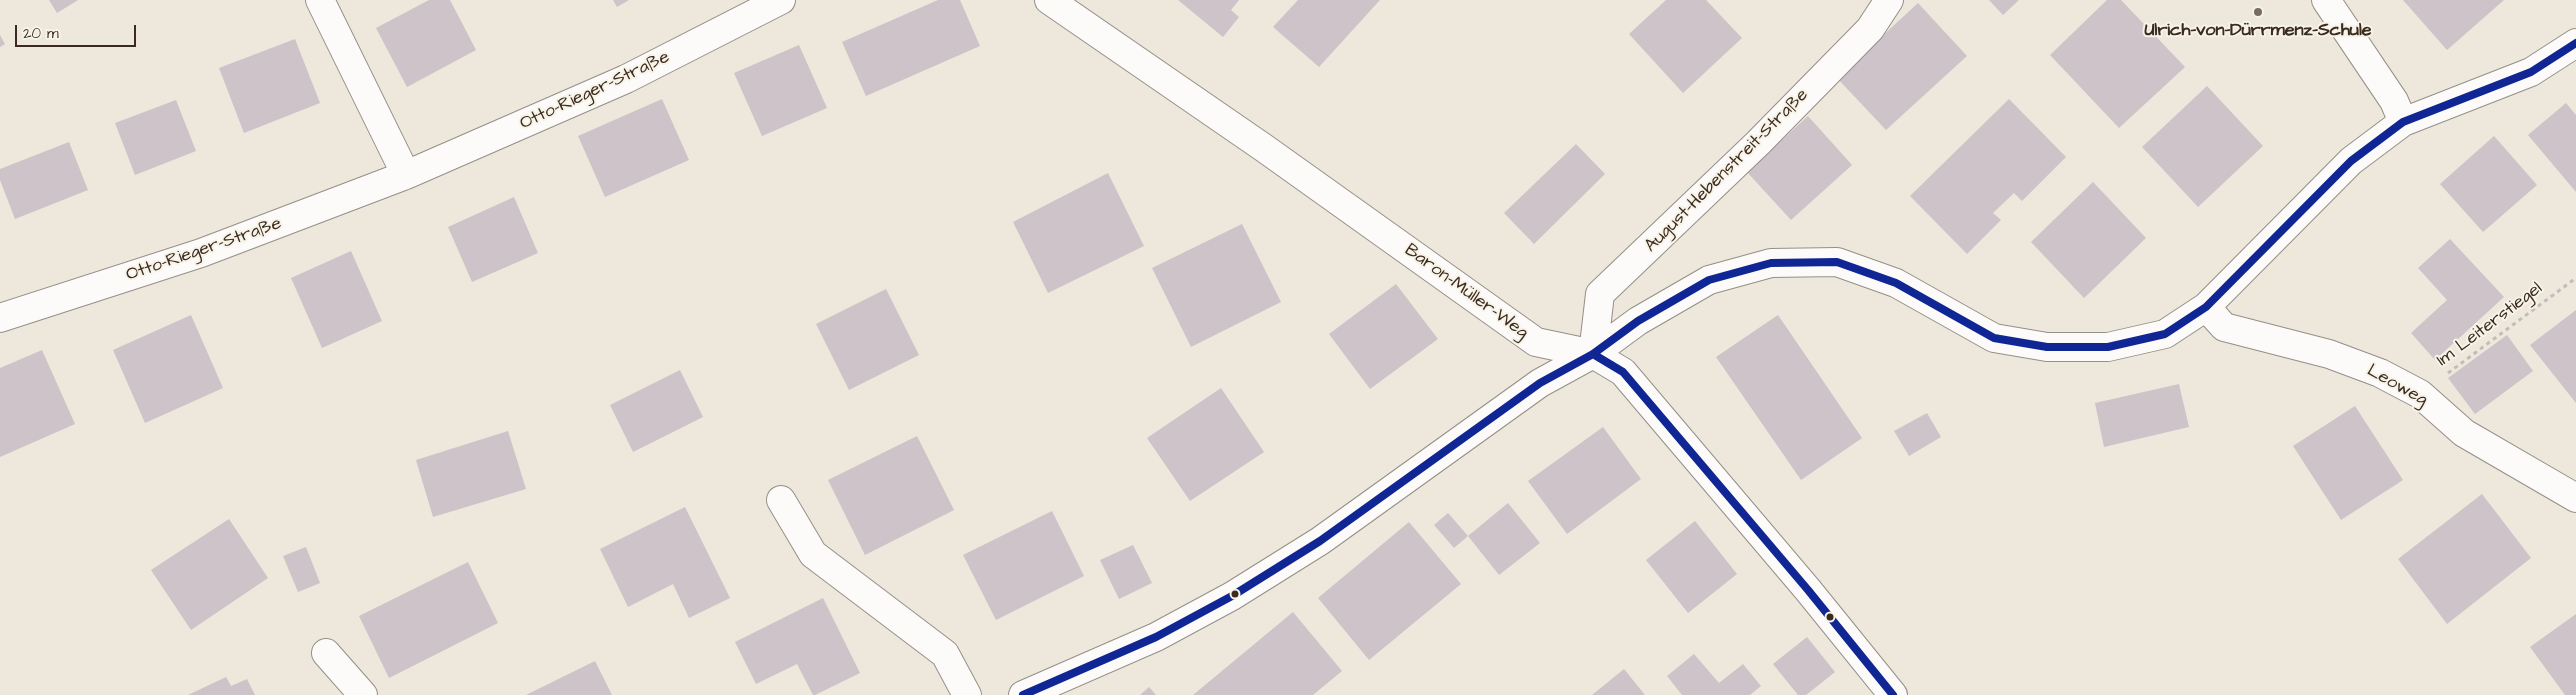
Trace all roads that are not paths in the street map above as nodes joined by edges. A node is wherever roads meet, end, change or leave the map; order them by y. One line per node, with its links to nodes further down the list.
1 (320, 0): 8 (street)
2 (781, 0): 8 (street, Otto-Rieger-Straße)
3 (1049, 0): 11 (street, Baron-Müller-Weg)
4 (1889, 0): 11 (street, August-Hebenstreit-Straße)
5 (2326, 0): 7 (street)
6 (2576, 43): 7 (street)
7 (2403, 122): 9 (street)
8 (406, 176): 10 (street, Otto-Rieger-Straße)
9 (2206, 307): 11 (street); 12 (street, Leoweg)
10 (0, 318)
11 (1592, 354): 17 (street); 18 (street, Baron-Müller-Weg)
12 (2576, 498)
13 (781, 500): 16 (street)
14 (326, 653): 15 (street)
15 (363, 695)
16 (967, 695)
17 (1023, 695)
18 (1893, 695)

